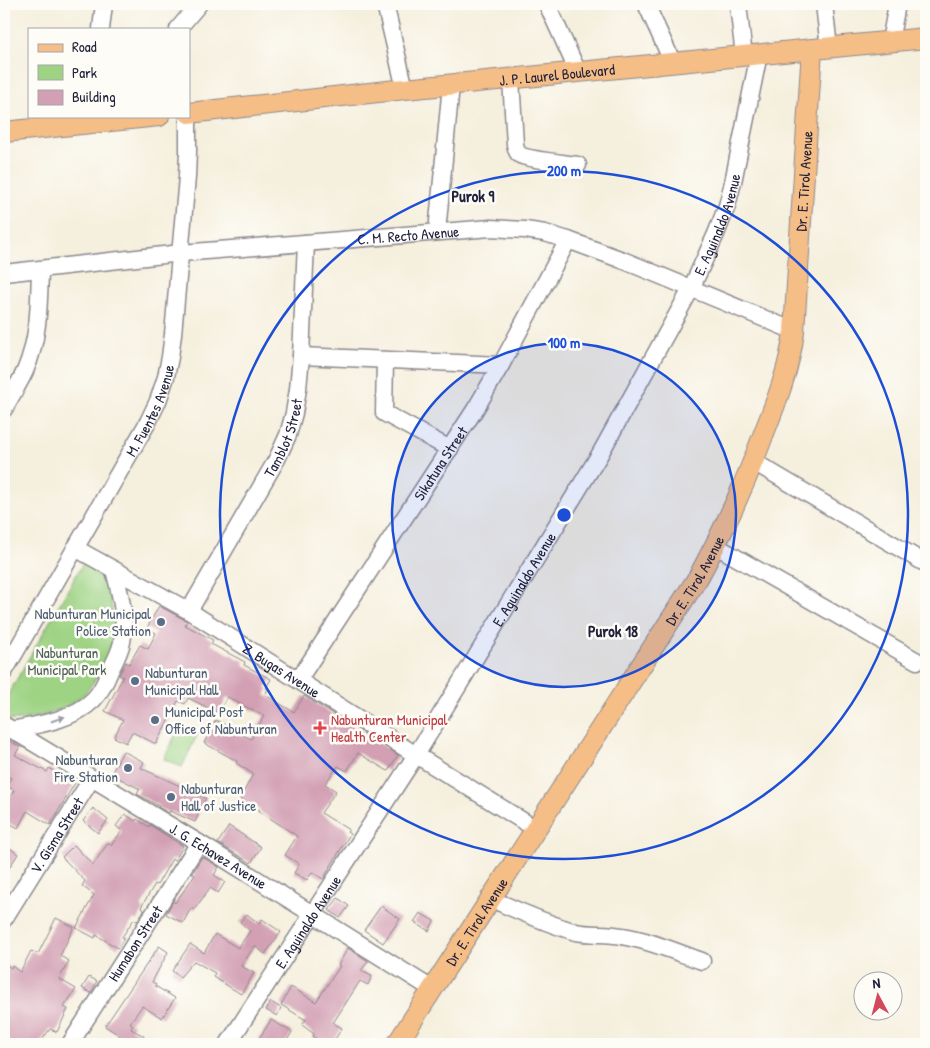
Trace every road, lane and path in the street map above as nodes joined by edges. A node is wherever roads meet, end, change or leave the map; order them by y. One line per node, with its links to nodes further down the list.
1 (104, 4): 9 (street)
2 (199, 4): 10 (street)
3 (385, 4): 19 (street)
4 (547, 4): 16 (street)
5 (646, 4): 15 (street)
6 (738, 4): 14 (street, E. Aguinaldo Avenue)
7 (824, 4): 13 (street)
8 (897, 4): 12 (street)
9 (101, 28)
10 (179, 28)
11 (926, 38): 12 (main road, J. P. Laurel Boulevard)
12 (890, 42): 13 (main road, J. P. Laurel Boulevard)
13 (821, 48): 14 (main road, J. P. Laurel Boulevard); 33 (main road, Dr. E. Tirol Avenue)
14 (751, 55): 15 (main road, J. P. Laurel Boulevard); 32 (street, E. Aguinaldo Avenue)
15 (673, 63): 16 (main road, J. P. Laurel Boulevard)
16 (578, 72): 17 (main road, J. P. Laurel Boulevard)
17 (511, 79): 18 (main road, J. P. Laurel Boulevard); 25 (street)
18 (451, 85): 19 (main road, J. P. Laurel Boulevard); 26 (street)
19 (405, 89): 20 (main road, J. P. Laurel Boulevard)
20 (190, 115)
21 (133, 118): 23 (main road)
22 (188, 118): 29 (street, M. Fuentes Avenue)
23 (108, 119): 24 (main road)
24 (4, 132)
25 (578, 165)
26 (437, 232): 27 (street, C. M. Recto Avenue); 28 (street, C. M. Recto Avenue)
27 (568, 240): 32 (street, C. M. Recto Avenue); 36 (street, Sikatuna Street)
28 (306, 243): 29 (street, C. M. Recto Avenue); 34 (street, Tamblot Street)
29 (181, 253): 30 (street, C. M. Recto Avenue); 41 (street, M. Fuentes Avenue)
30 (40, 270): 31 (street, C. M. Recto Avenue); 37 (street)
31 (4, 273)
32 (691, 289): 33 (street, C. M. Recto Avenue); 49 (street, E. Aguinaldo Avenue)
33 (794, 331): 39 (main road, Dr. E. Tirol Avenue)
34 (301, 356): 35 (street); 44 (street, Tamblot Street)
35 (385, 360): 36 (street); 38 (street)
36 (500, 366): 38 (street, Sikatuna Street)
37 (4, 409)
38 (450, 449): 47 (street, Sikatuna Street)
39 (754, 462): 40 (main road, Dr. E. Tirol Avenue); 42 (street)
40 (716, 546): 45 (street); 51 (main road, Dr. E. Tirol Avenue)
41 (75, 548): 43 (street, Z. Bugas Avenue); 46 (street, M. Fuentes Avenue)
42 (923, 562)
43 (114, 570): 44 (street, Z. Bugas Avenue); 48 (street, one-way to 43)
44 (189, 610): 47 (street, Z. Bugas Avenue)
45 (917, 661)
46 (4, 672)
47 (299, 679): 49 (street, Z. Bugas Avenue)
48 (7, 728): 50 (street, J. G. Echavez Avenue)
49 (416, 755): 51 (street, Z. Bugas Avenue); 54 (street, E. Aguinaldo Avenue)
50 (92, 778): 52 (street, J. G. Echavez Avenue); 55 (street, V. Gisma Street)
51 (536, 829): 53 (main road, Dr. E. Tirol Avenue)
52 (199, 843): 54 (street, J. G. Echavez Avenue); 58 (street, Humabon Street)
53 (491, 899): 56 (street); 57 (main road, Dr. E. Tirol Avenue)
54 (313, 914): 57 (street, J. G. Echavez Avenue); 59 (street, E. Aguinaldo Avenue)
55 (4, 919)
56 (702, 961)
57 (432, 989): 60 (main road, Dr. E. Tirol Avenue)
58 (70, 1044)
59 (228, 1044)
60 (397, 1044)

